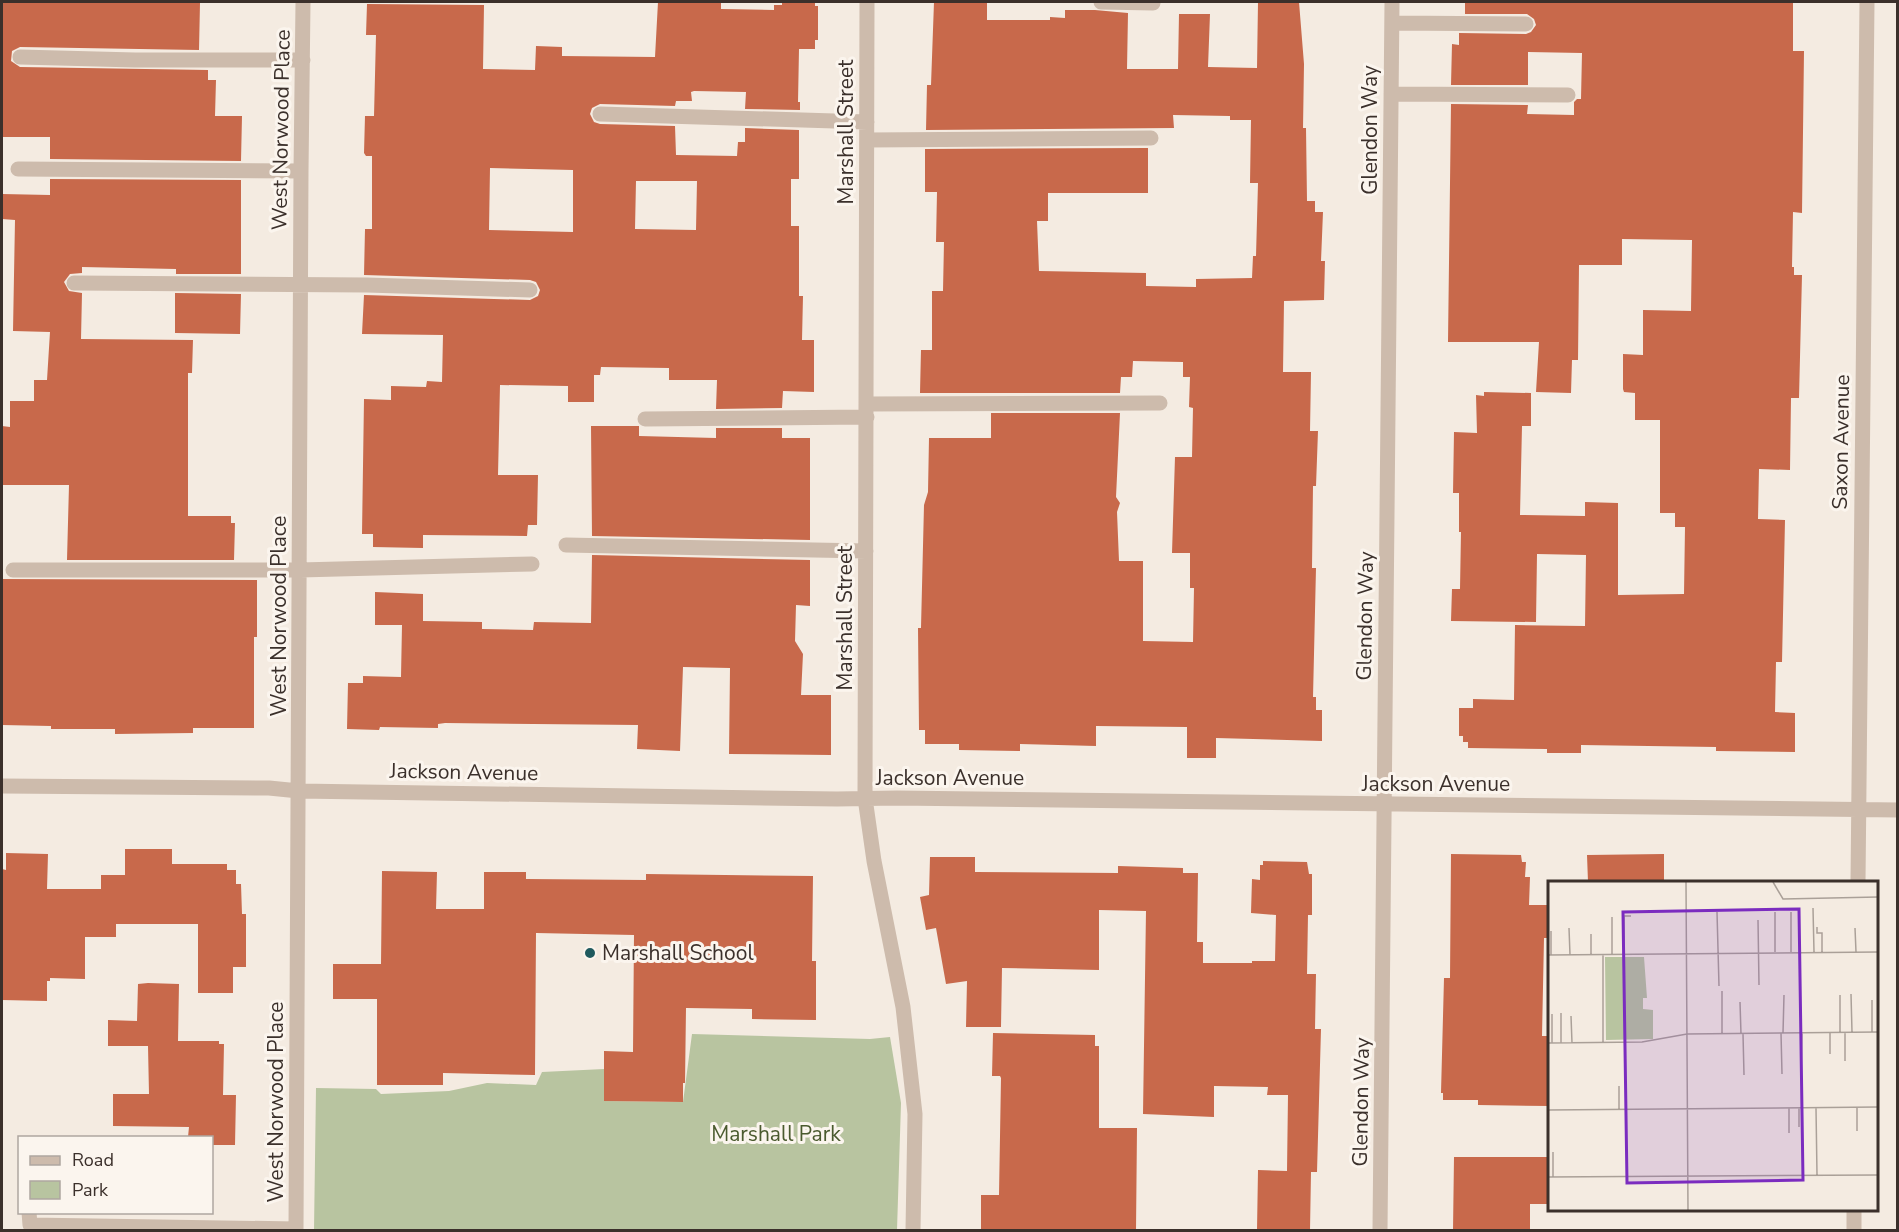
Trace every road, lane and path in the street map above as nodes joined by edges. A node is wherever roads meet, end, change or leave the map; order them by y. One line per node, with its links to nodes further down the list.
1 (303, 2): 10 (street, West Norwood Place)
2 (867, 2): 14 (street, Marshall Street)
3 (1101, 2): 6 (street)
4 (1392, 2): 7 (street, Glendon Way)
5 (1867, 2): 34 (street, Saxon Avenue)
6 (1153, 3)
7 (1392, 23): 8 (street); 11 (street, Glendon Way)
8 (1527, 24)
9 (20, 57): 10 (street)
10 (303, 60): 18 (street, West Norwood Place)
11 (1392, 94): 12 (street); 33 (street, Glendon Way)
12 (1568, 96)
13 (600, 114): 14 (street)
14 (867, 122): 16 (street, Marshall Street)
15 (1151, 138): 16 (street)
16 (867, 140): 23 (street, Marshall Street)
17 (18, 169): 18 (street)
18 (301, 171): 20 (street, West Norwood Place)
19 (74, 283): 20 (street)
20 (300, 285): 21 (street); 29 (street, West Norwood Place)
21 (530, 290)
22 (1160, 403): 23 (street)
23 (867, 410): 24 (street); 26 (street, Marshall Street)
24 (645, 419)
25 (566, 544): 26 (street)
26 (866, 551): 32 (street, Marshall Street)
27 (531, 564): 29 (street)
28 (13, 570): 29 (street)
29 (300, 570): 31 (street, West Norwood Place)
30 (2, 786): 31 (street, Jackson Avenue)
31 (299, 791): 32 (street, Jackson Avenue); 39 (street, West Norwood Place)
32 (865, 798): 33 (street, Jackson Avenue); 40 (street, Marshall Street)
33 (1385, 804): 34 (street, Jackson Avenue); 41 (street, Glendon Way)
34 (1858, 808): 35 (street, Jackson Avenue); 36 (street, Saxon Avenue)
35 (1898, 810)
36 (1858, 881)
37 (1854, 1211): 42 (street)
38 (29, 1214): 39 (street)
39 (296, 1230)
40 (913, 1230)
41 (1380, 1230)
42 (1854, 1230)

